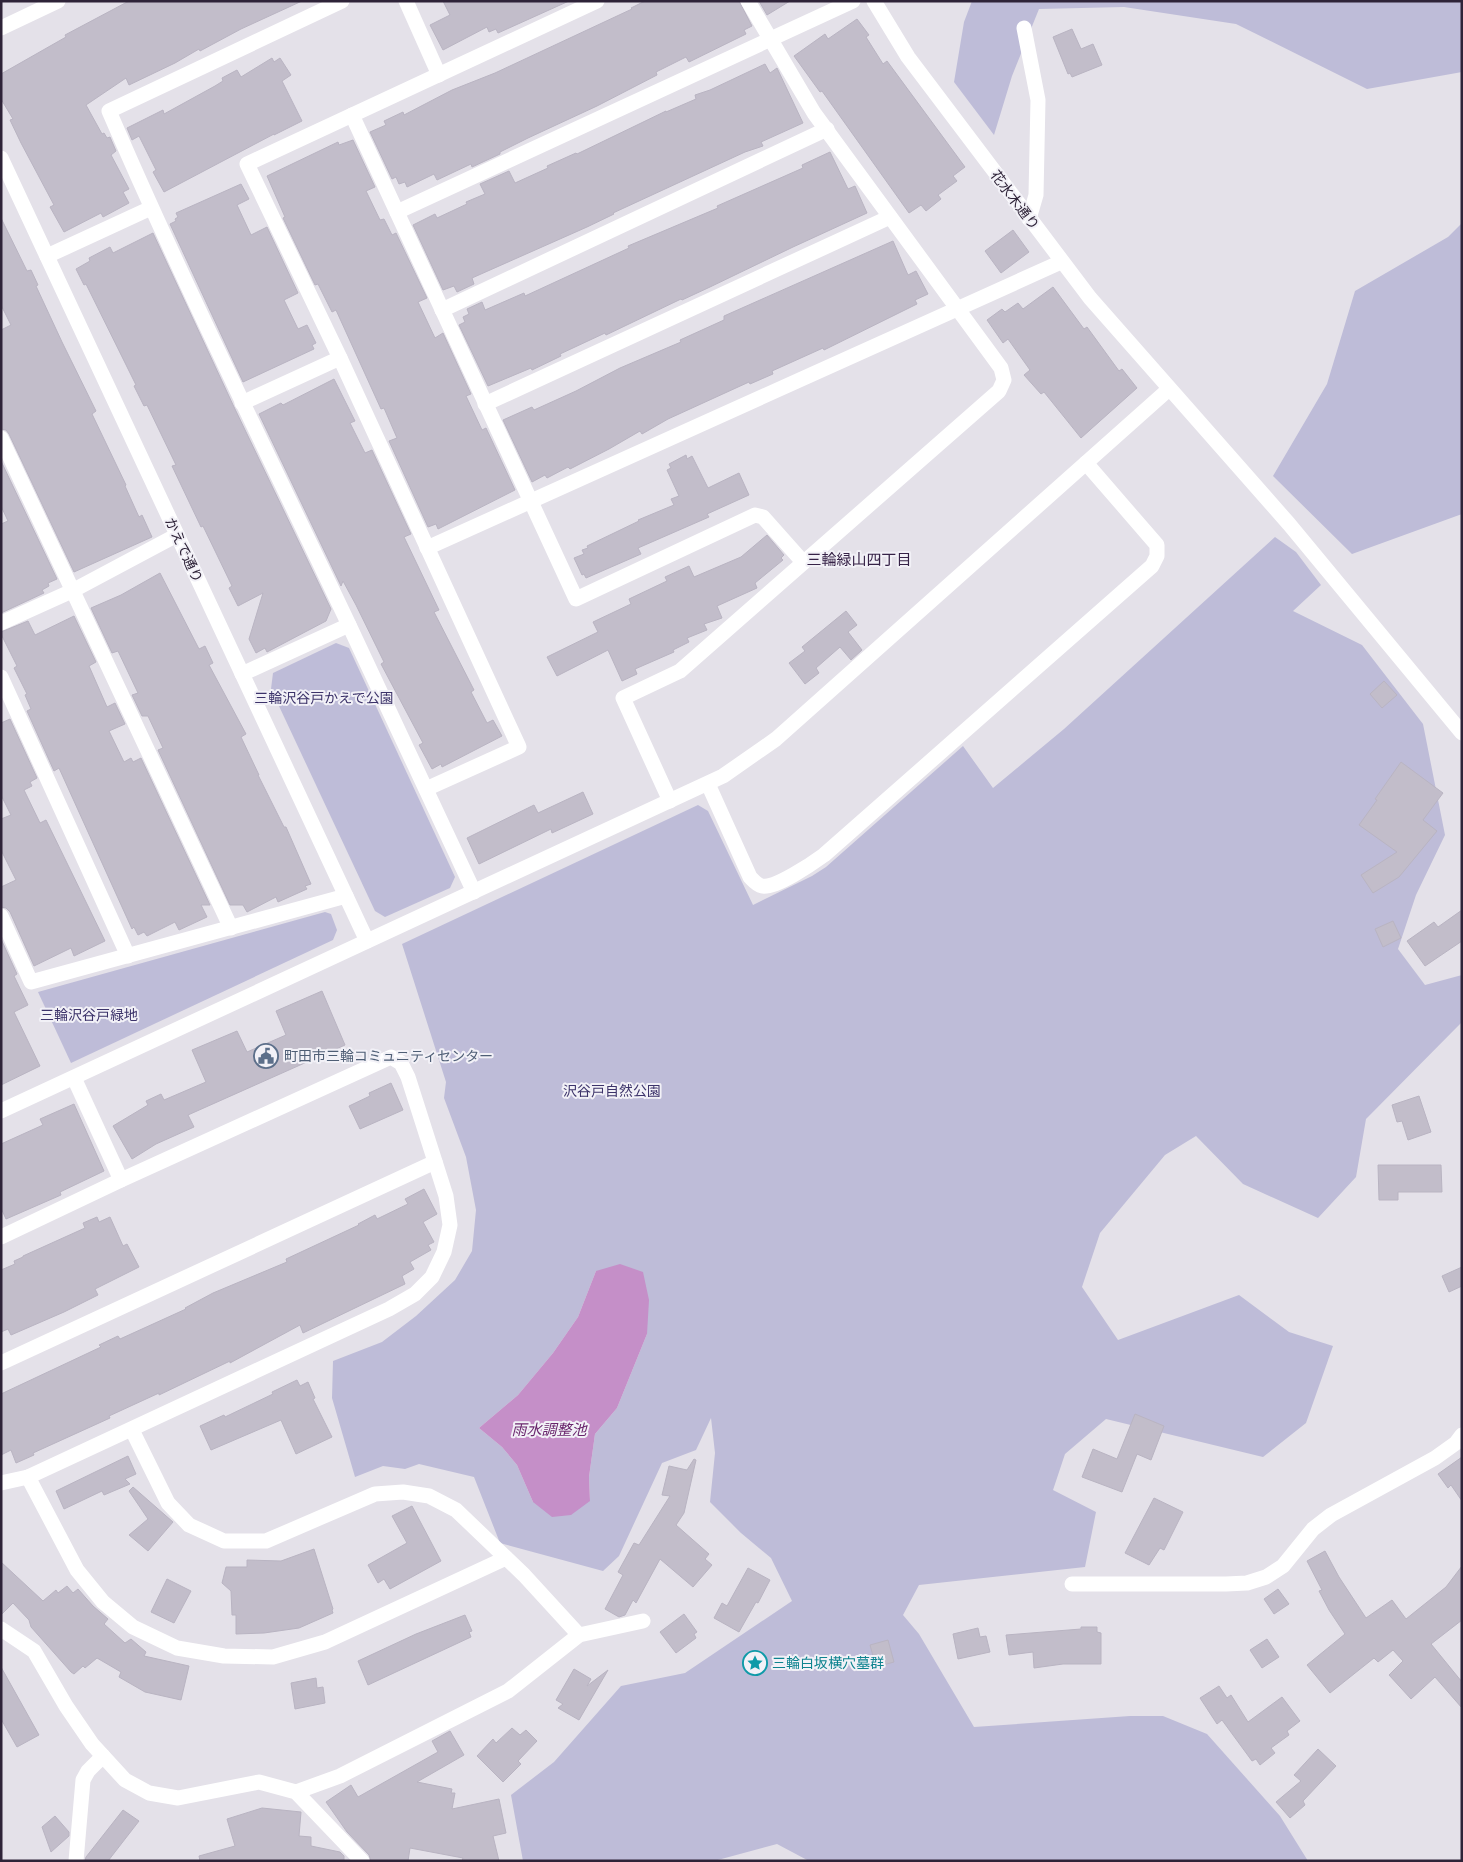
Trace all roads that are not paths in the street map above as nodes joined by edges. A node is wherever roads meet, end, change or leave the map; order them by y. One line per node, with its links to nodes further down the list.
1 (58, 1): 8 (street)
2 (342, 1): 15 (street)
3 (406, 1): 11 (street)
4 (597, 1): 11 (street)
5 (748, 1): 10 (street)
6 (854, 1): 10 (street)
7 (874, 1): 18 (street, 花水木通り)
8 (1, 28)
9 (1024, 28): 18 (street)
10 (771, 39): 13 (street); 16 (street)
11 (439, 75): 12 (street)
12 (352, 115): 16 (street); 23 (street)
13 (827, 129): 17 (street); 22 (street)
14 (1, 158): 19 (street, かえで通り)
15 (151, 208): 19 (street); 25 (street)
16 (397, 212): 22 (street)
17 (890, 217): 21 (street); 26 (street)
18 (1030, 220): 20 (street, 花水木通り)
19 (46, 256): 30 (street, かえで通り)
20 (1061, 262): 21 (street); 24 (street, 花水木通り)
21 (957, 309): 29 (street); 32 (street)
22 (442, 310): 26 (street)
23 (340, 358): 25 (street); 31 (street)
24 (1169, 389): 28 (street); 38 (street, 花水木通り)
25 (242, 403): 35 (street)
26 (485, 404): 29 (street)
27 (1, 438): 33 (street)
28 (1086, 463): 40 (street); 40 (street)
29 (530, 501): 31 (street); 32 (street)
30 (177, 535): 33 (street); 36 (street, かえで通り)
31 (427, 548): 41 (street)
32 (803, 562): 42 (street)
33 (72, 591): 34 (street); 46 (street)
34 (1, 623)
35 (349, 625): 36 (street); 41 (street)
36 (242, 674): 44 (street, かえで通り)
37 (1, 678): 48 (street)
38 (1456, 715): 39 (street, 花水木通り)
39 (1462, 733)
40 (708, 784): 42 (street)
41 (426, 789): 43 (street)
42 (670, 801): 43 (street)
43 (474, 892): 47 (street)
44 (346, 896): 46 (street); 47 (street, かえで通り)
45 (1, 916): 48 (street)
46 (231, 928): 48 (street)
47 (367, 941): 49 (street)
48 (128, 956)
49 (74, 1078): 50 (street); 52 (street)
50 (1, 1111)
51 (435, 1162): 52 (street); 54 (street); 55 (street)
52 (121, 1180): 53 (street)
53 (1, 1237)
54 (1, 1363)
55 (132, 1430): 57 (street); 59 (street)
56 (1462, 1435): 60 (street)
57 (28, 1477): 58 (street); 59 (street)
58 (1, 1483)
59 (506, 1558): 63 (street)
60 (1072, 1584)
61 (643, 1621): 63 (street)
62 (1, 1629): 64 (street)
63 (579, 1635): 65 (street)
64 (103, 1756): 65 (street); 66 (street)
65 (296, 1792): 67 (street)
66 (76, 1861)
67 (362, 1861)

